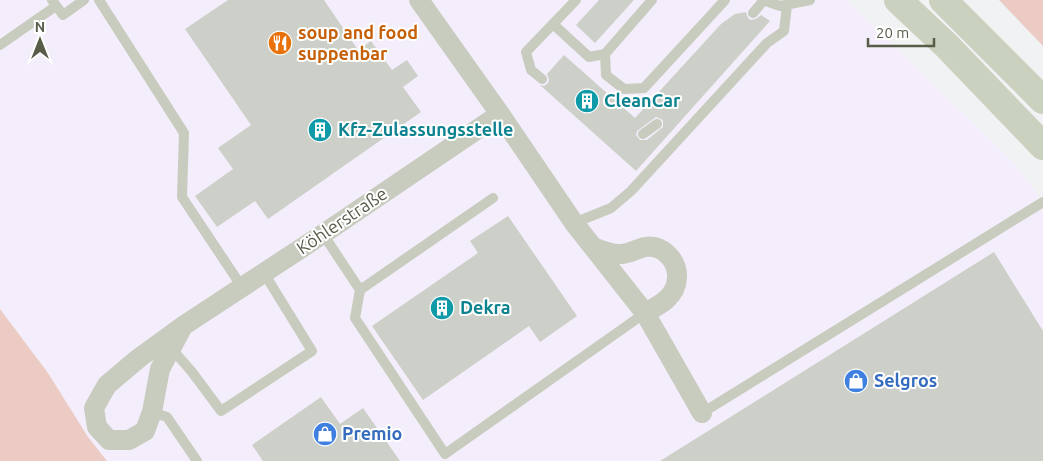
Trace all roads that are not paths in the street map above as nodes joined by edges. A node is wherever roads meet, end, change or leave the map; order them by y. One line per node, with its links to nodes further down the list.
1 (84, 0): 11 (lane)
2 (99, 0): 29 (lane)
3 (419, 0): 19 (street)
4 (576, 0): 14 (lane)
5 (652, 0): 16 (lane)
6 (725, 0): 16 (lane)
7 (763, 0): 12 (lane); 13 (lane)
8 (810, 0): 12 (lane)
9 (898, 0): 22 (main road)
10 (942, 0): 18 (main road)
11 (54, 3): 15 (lane)
12 (787, 5): 25 (lane)
13 (753, 13)
14 (553, 24): 16 (lane); 17 (lane)
15 (0, 45)
16 (605, 54)
17 (542, 80)
18 (1043, 100)
19 (500, 114): 25 (street); 26 (street, Köhlerstraße)
20 (657, 124): 21 (lane)
21 (643, 134)
22 (1043, 146)
23 (493, 198): 30 (lane)
24 (1043, 202): 35 (lane)
25 (574, 223): 27 (street)
26 (323, 234): 28 (street, Köhlerstraße); 30 (lane)
27 (593, 247): 31 (street); 31 (street)
28 (264, 273): 29 (street, Köhlerstraße); 33 (lane)
29 (242, 287): 32 (street, Köhlerstraße)
30 (360, 290): 31 (lane)
31 (645, 313): 35 (street)
32 (183, 326): 33 (street, Köhlerstraße); 34 (street, Köhlerstraße)
33 (171, 348): 34 (street, Köhlerstraße)
34 (152, 412): 36 (lane)
35 (702, 413)
36 (198, 461)

